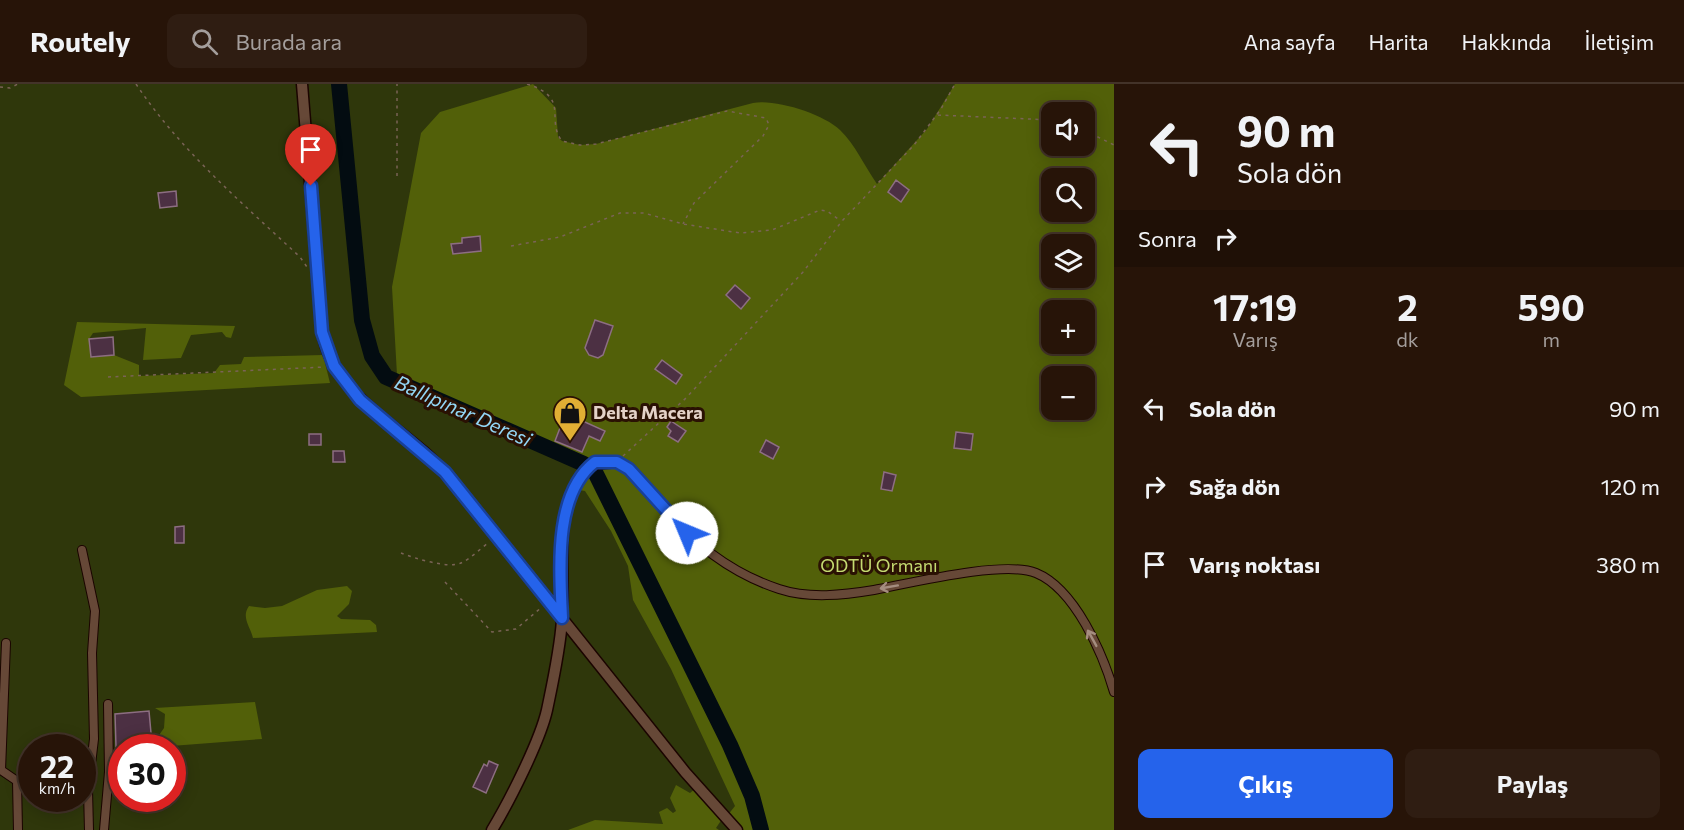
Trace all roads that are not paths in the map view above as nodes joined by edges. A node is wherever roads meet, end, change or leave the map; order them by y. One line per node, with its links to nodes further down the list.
1 (302, 84): 4 (street)
2 (617, 462): 4 (street); 6 (street, one-way to 2)
3 (82, 550): 9 (street)
4 (562, 618): 11 (street); 12 (street)
5 (6, 643): 8 (street)
6 (1114, 692)
7 (108, 704): 10 (street)
8 (18, 830)
9 (89, 830)
10 (104, 830)
11 (492, 830)
12 (737, 830)

